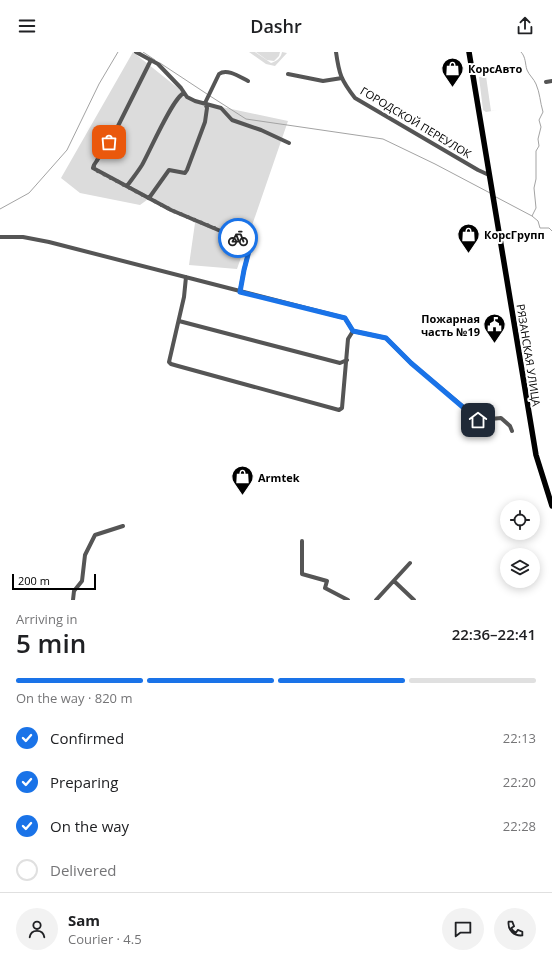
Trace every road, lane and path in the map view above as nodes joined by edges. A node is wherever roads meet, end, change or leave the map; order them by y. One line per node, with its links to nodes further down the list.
1 (136, 52): 4 (street)
2 (336, 52): 6 (street, ГОРОДСКОЙ ПЕРЕУЛОК)
3 (469, 52): 13 (main road, РЯЗАНСКАЯ УЛИЦА)
4 (151, 60): 10 (street); 14 (street)
5 (288, 74): 6 (street)
6 (342, 78): 13 (street, ГОРОДСКОЙ ПЕРЕУЛОК)
7 (248, 81): 11 (street)
8 (552, 81): 9 (street)
9 (546, 82)
10 (184, 94): 11 (street); 14 (street)
11 (205, 103): 12 (street); 15 (street)
12 (289, 143)
13 (489, 175): 23 (main road, РЯЗАНСКАЯ УЛИЦА)
14 (127, 186): 15 (street)
15 (149, 198): 18 (street)
16 (0, 237): 17 (street)
17 (186, 277): 18 (street); 19 (street)
18 (240, 292): 20 (street)
19 (179, 321): 21 (street); 21 (street)
20 (353, 331): 21 (street); 22 (street)
21 (347, 360)
22 (512, 431)
23 (552, 506)
24 (123, 526): 28 (street)
25 (302, 540): 29 (street)
26 (410, 564): 27 (street)
27 (394, 581): 30 (street); 31 (street)
28 (72, 600)
29 (348, 600)
30 (376, 600)
31 (414, 600)

